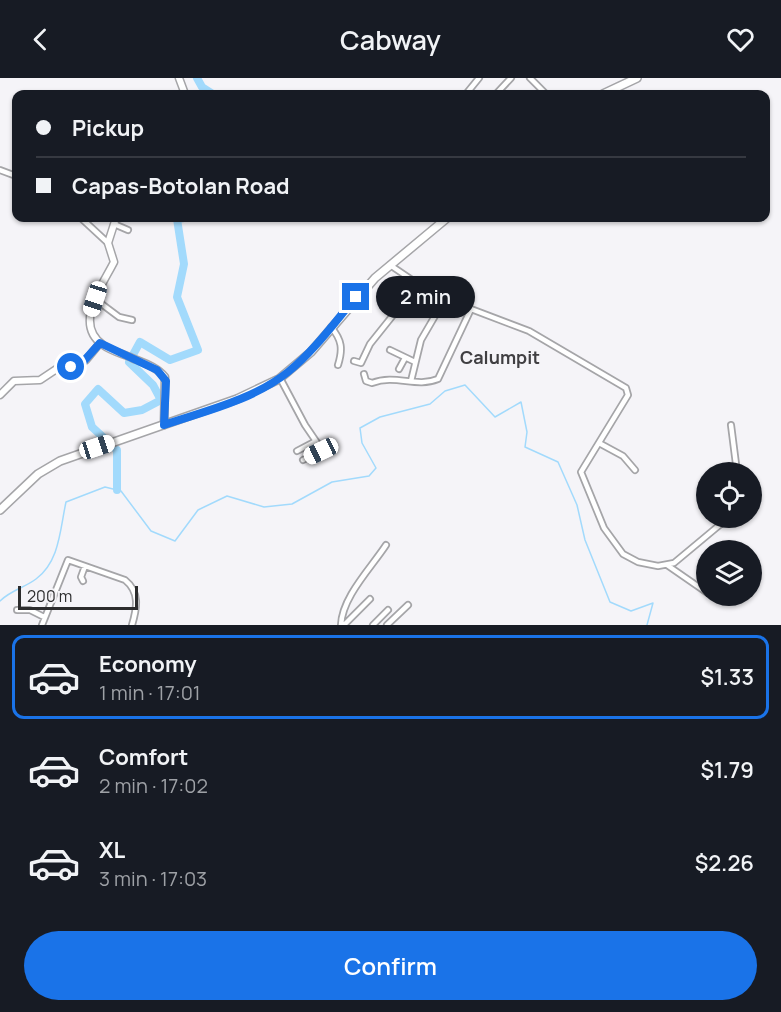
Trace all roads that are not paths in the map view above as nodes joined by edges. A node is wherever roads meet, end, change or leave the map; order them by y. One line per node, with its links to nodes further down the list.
1 (479, 78): 5 (street)
2 (511, 78): 6 (street)
3 (530, 78): 7 (street)
4 (637, 78): 8 (main road)
5 (469, 90)
6 (500, 90)
7 (542, 90)
8 (612, 90)
9 (85, 222): 14 (street)
10 (115, 222): 14 (street)
11 (116, 222): 13 (street)
12 (442, 222): 15 (main road)
13 (128, 230)
14 (108, 243): 18 (street)
15 (390, 265): 16 (street); 21 (main road)
16 (418, 284): 17 (street); 25 (street)
17 (446, 297): 19 (street); 26 (street)
18 (95, 299): 20 (street); 22 (street)
19 (471, 309): 31 (street); 36 (street)
20 (132, 320)
21 (331, 327): 27 (street); 30 (main road)
22 (100, 343): 32 (street); 33 (street)
23 (390, 350): 24 (street)
24 (405, 358): 26 (street); 28 (street)
25 (354, 361)
26 (415, 362): 31 (street)
27 (338, 365)
28 (399, 369)
29 (364, 374): 31 (street)
30 (280, 378): 33 (main road); 35 (street)
31 (411, 381)
32 (0, 395)
33 (164, 425): 41 (main road)
34 (731, 425): 39 (street)
35 (316, 441): 37 (street); 38 (street)
36 (598, 443): 40 (street); 44 (street)
37 (297, 451)
38 (303, 460)
39 (736, 462)
40 (635, 470)
41 (0, 510)
42 (716, 528): 44 (street)
43 (386, 545): 55 (street)
44 (667, 565): 47 (street)
45 (85, 566): 46 (street); 52 (street); 54 (street)
46 (83, 581)
47 (696, 585)
48 (370, 599): 55 (street)
49 (408, 604): 57 (street)
50 (17, 610): 52 (street)
51 (388, 610): 56 (street)
52 (44, 617): 53 (street)
53 (44, 625)
54 (132, 625)
55 (343, 625)
56 (374, 625)
57 (387, 625)

